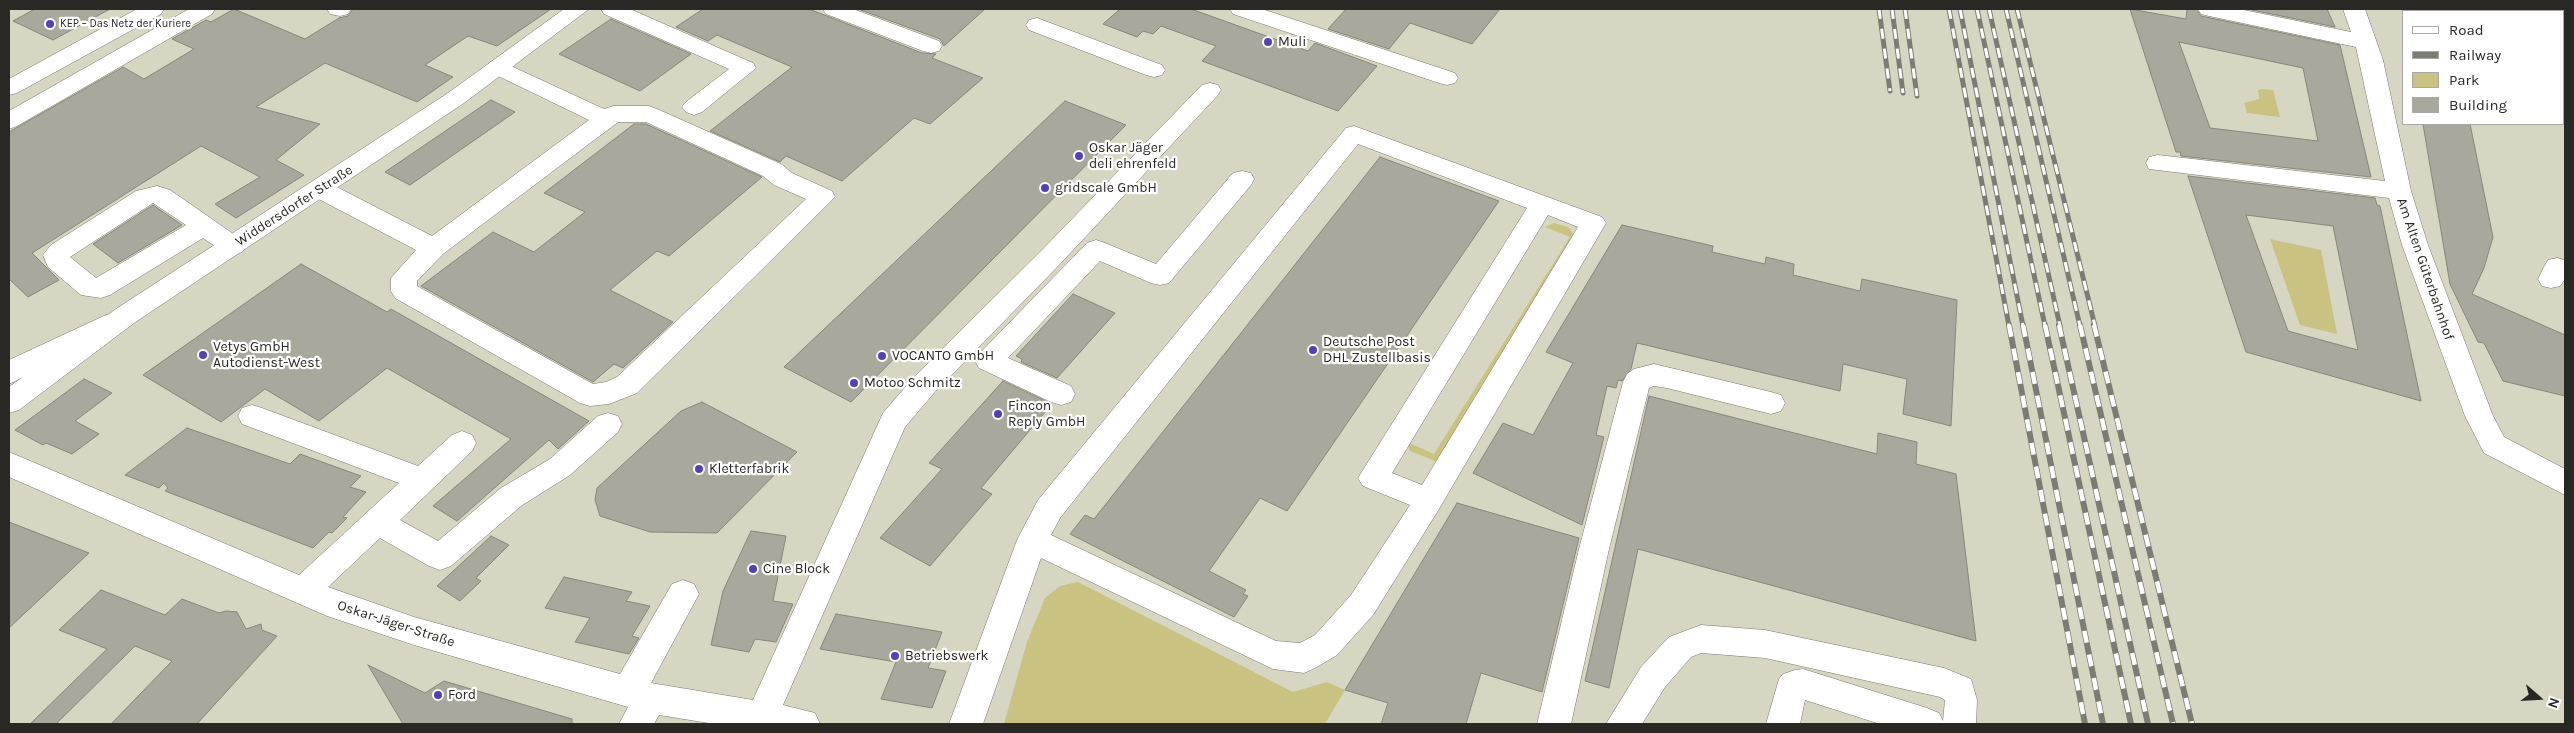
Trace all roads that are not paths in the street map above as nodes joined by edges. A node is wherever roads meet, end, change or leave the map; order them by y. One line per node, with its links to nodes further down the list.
1 (153, 9): 16 (street)
2 (204, 9): 20 (street)
3 (578, 9): 13 (street, Widdersdorfer Straße)
4 (612, 9): 18 (street)
5 (834, 9): 6 (street)
6 (870, 9)
7 (1241, 9): 10 (street)
8 (2209, 9): 12 (street)
9 (2354, 9): 12 (street, Am Alten Güterbahnhof)
10 (1274, 14): 15 (street)
11 (1037, 25): 14 (street)
12 (2367, 42): 24 (street, Am Alten Güterbahnhof)
13 (498, 67): 19 (street); 23 (street, Widdersdorfer Straße)
14 (1154, 70)
15 (1447, 78)
16 (9, 88)
17 (1210, 90): 46 (street)
18 (694, 107)
19 (606, 119): 28 (street); 28 (street)
20 (9, 121)
21 (2158, 163): 24 (street)
22 (1242, 179): 31 (street)
23 (320, 189): 27 (street, Widdersdorfer Straße); 28 (street)
24 (2399, 191): 39 (street, Am Alten Güterbahnhof)
25 (1542, 204): 40 (street); 40 (street); 42 (street)
26 (204, 226): 26 (street); 27 (street)
27 (233, 246): 29 (street, Widdersdorfer Straße)
28 (434, 248)
29 (125, 316): 30 (street); 32 (street, Widdersdorfer Straße)
30 (12, 366)
31 (1061, 394)
32 (9, 402)
33 (1771, 403): 49 (street)
34 (252, 416): 38 (street)
35 (608, 424): 41 (street)
36 (462, 443): 38 (street)
37 (9, 464): 43 (street, Oskar-Jäger-Straße)
38 (423, 480): 41 (street)
39 (2565, 483)
40 (1429, 500): 42 (street)
41 (377, 522): 43 (street)
42 (1032, 540): 48 (street)
43 (303, 591): 45 (street, Oskar-Jäger-Straße)
44 (683, 594): 45 (street)
45 (638, 705): 46 (street, Oskar-Jäger-Straße)
46 (761, 718): 47 (street, Oskar-Jäger-Straße)
47 (803, 724)
48 (966, 724)
49 (1554, 724)
50 (1623, 724): 53 (street)
51 (1783, 724): 52 (street)
52 (1927, 724)
53 (1959, 724)

